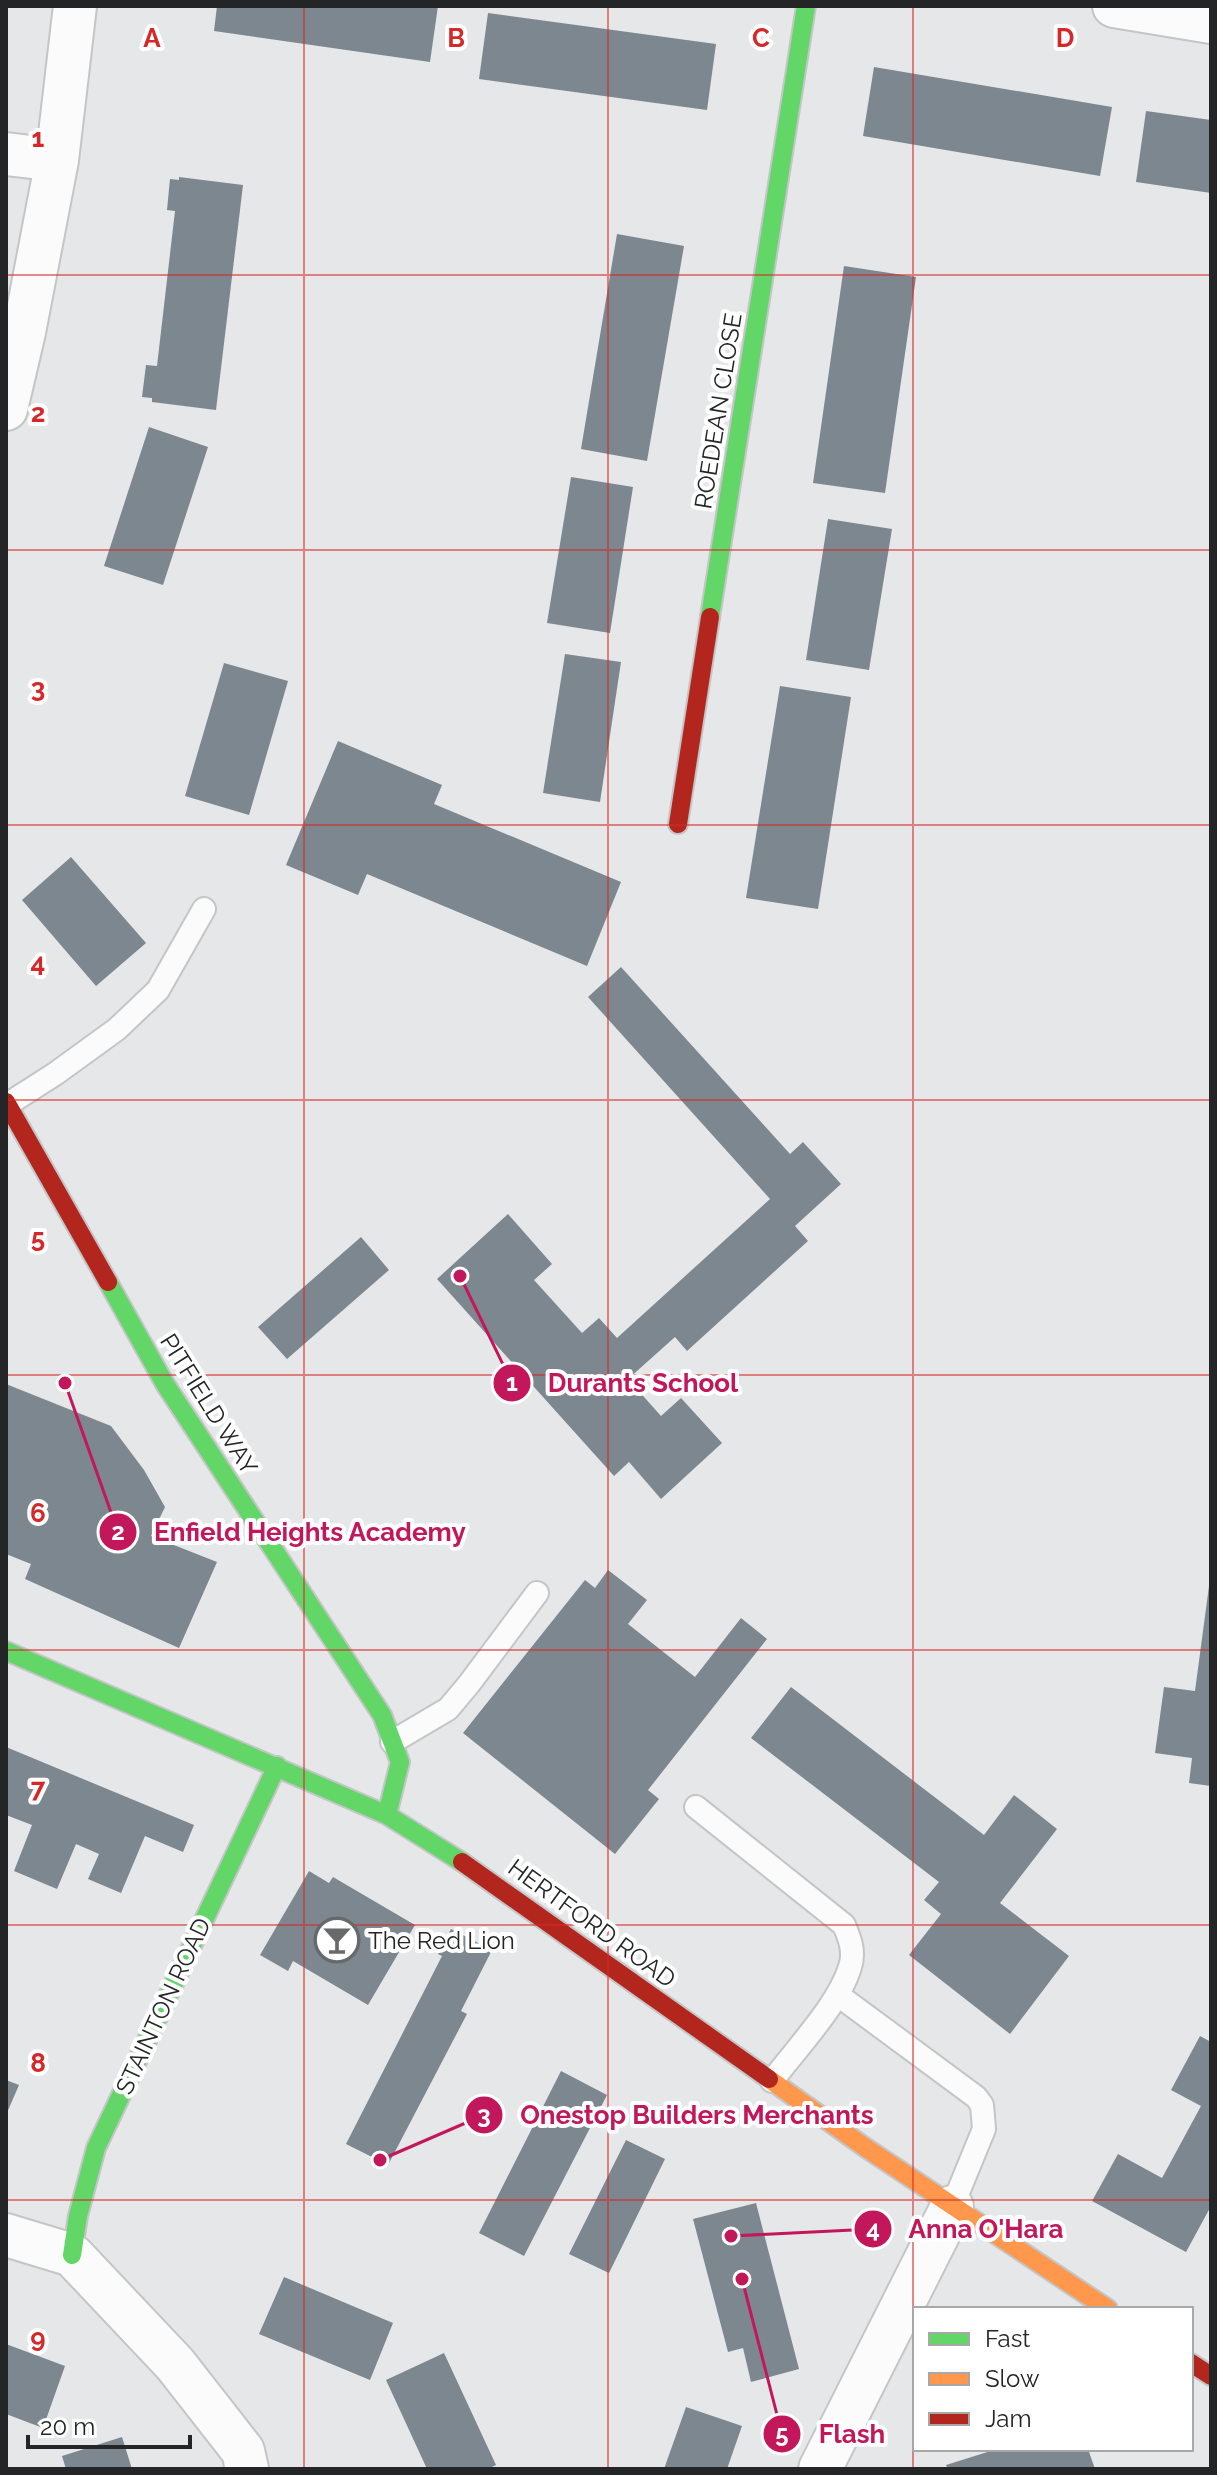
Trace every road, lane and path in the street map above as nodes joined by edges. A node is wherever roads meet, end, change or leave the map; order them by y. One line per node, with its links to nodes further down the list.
1 (75, 6): 6 (street)
2 (806, 6): 8 (street, ROEDEAN CLOSE)
3 (1114, 6): 4 (street)
4 (1211, 22)
5 (6, 154): 6 (street)
6 (57, 160): 7 (street)
7 (6, 409)
8 (678, 824)
9 (204, 909): 10 (lane)
10 (7, 1103): 13 (street, PITFIELD WAY)
11 (537, 1593): 13 (lane)
12 (6, 1651): 14 (street, HERTFORD ROAD)
13 (392, 1742): 16 (street, PITFIELD WAY)
14 (277, 1766): 16 (street, HERTFORD ROAD); 21 (street, STAINTON ROAD)
15 (696, 1807): 17 (lane)
16 (387, 1815): 18 (street, HERTFORD ROAD)
17 (838, 1995): 18 (lane); 19 (lane)
18 (772, 2081): 19 (street, HERTFORD ROAD)
19 (952, 2207): 22 (street, HERTFORD ROAD); 26 (street)
20 (6, 2235): 21 (street)
21 (72, 2255): 25 (street)
22 (1105, 2307)
23 (1193, 2364): 24 (street)
24 (1211, 2376)
25 (247, 2469)
26 (820, 2469)

